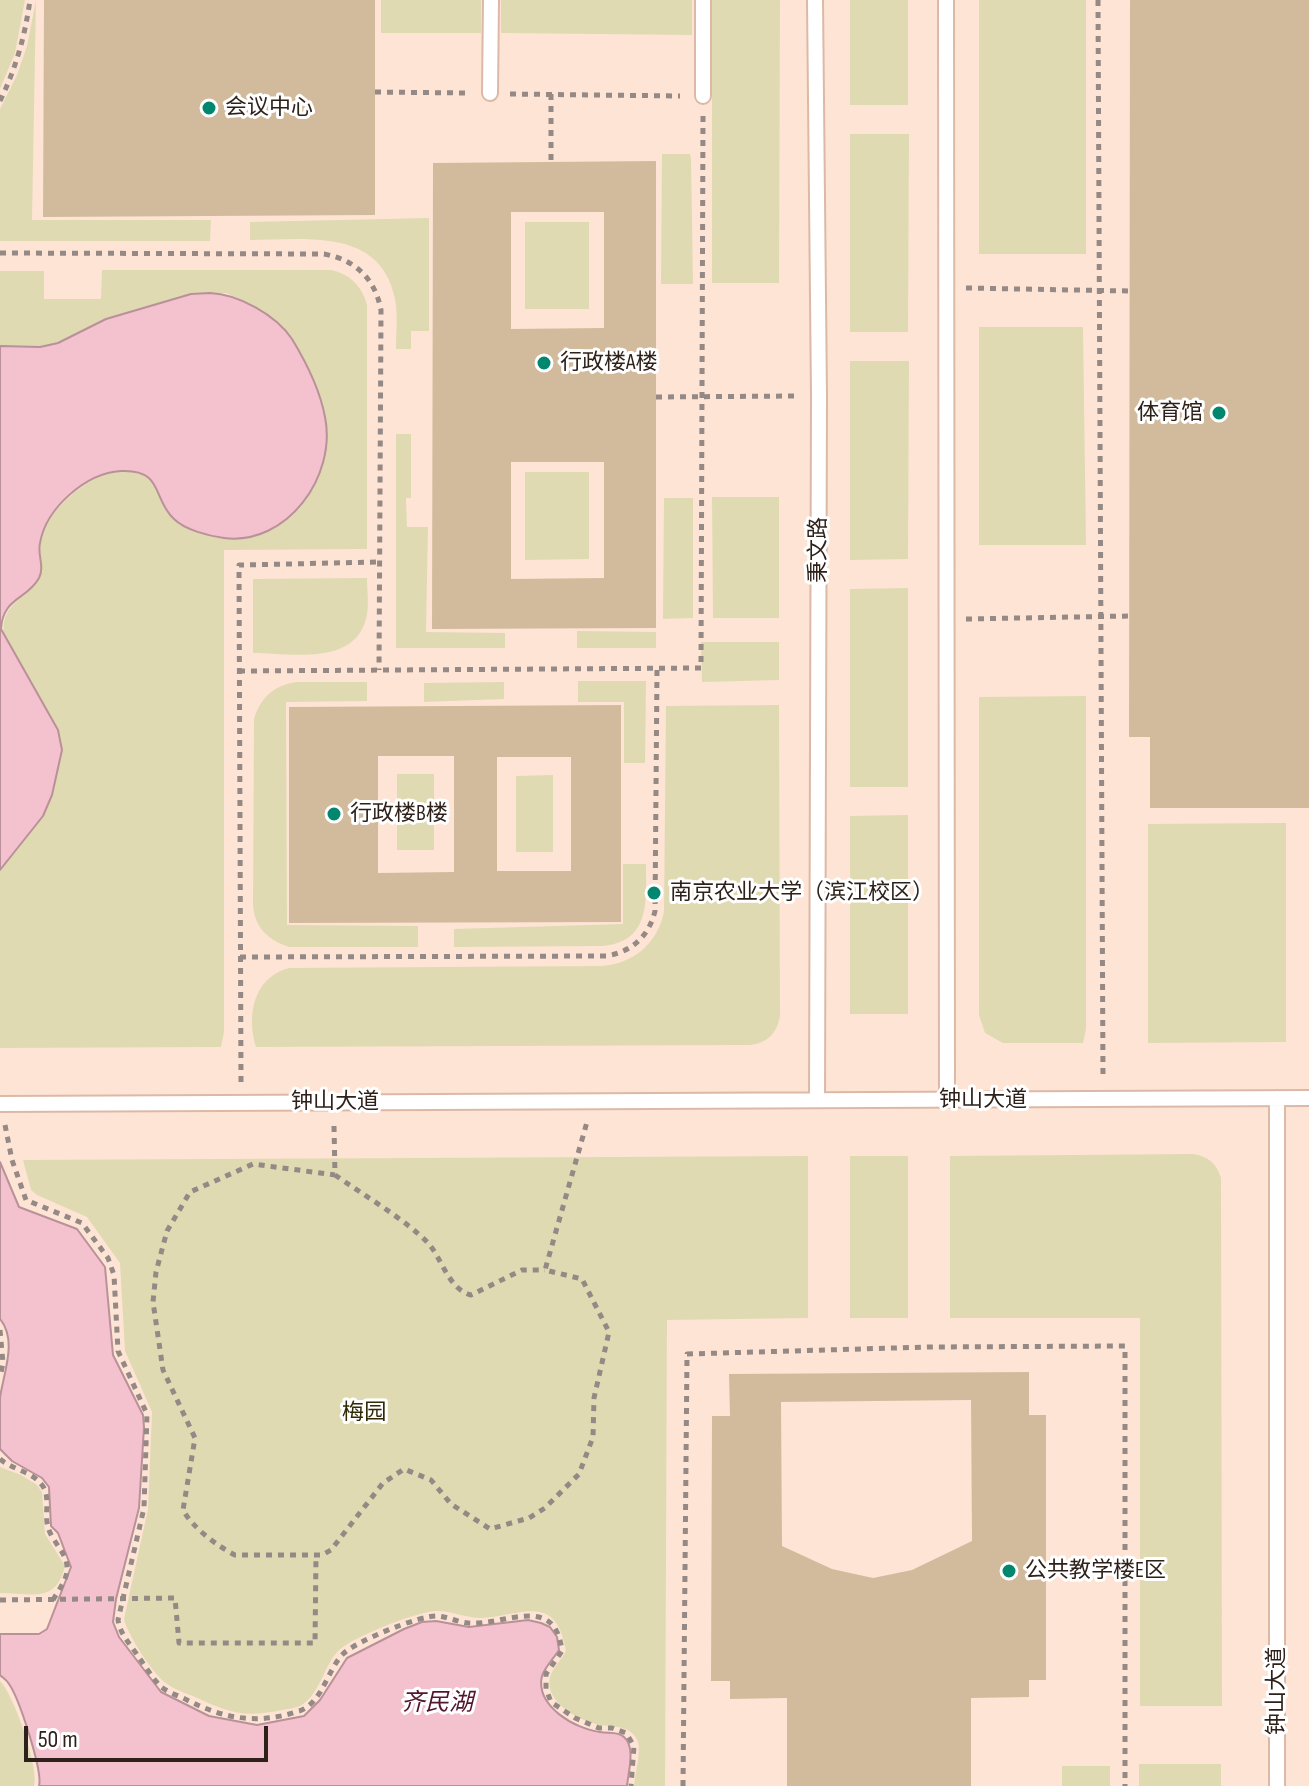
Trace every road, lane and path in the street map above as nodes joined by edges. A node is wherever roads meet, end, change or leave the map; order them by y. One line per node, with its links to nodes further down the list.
1 (30, 0): 11 (path)
2 (491, 0): 8 (lane)
3 (703, 0): 10 (lane)
4 (815, 0): 17 (lane, 秉文路)
5 (946, 0): 14 (lane)
6 (1098, 0): 15 (path)
7 (375, 92): 8 (path)
8 (490, 93): 9 (path)
9 (551, 94): 10 (path); 12 (path)
10 (703, 96): 19 (path)
11 (0, 101)
12 (551, 162)
13 (0, 253): 20 (path)
14 (946, 287): 15 (path); 23 (lane)
15 (1099, 290): 16 (path); 22 (path)
16 (1129, 291)
17 (819, 396): 19 (path); 30 (lane, 秉文路)
18 (656, 397): 19 (path)
19 (702, 397): 24 (path)
20 (381, 562): 25 (path); 26 (path)
21 (1129, 616): 22 (path)
22 (1101, 617): 23 (path); 32 (path)
23 (946, 619): 31 (lane)
24 (657, 669): 25 (path); 27 (path)
25 (379, 670): 26 (path)
26 (239, 671): 27 (path)
27 (240, 957): 35 (path)
28 (1277, 1098): 29 (lane); 32 (lane, 钟山大道); 49 (lane, 钟山大道)
29 (1309, 1098)
30 (817, 1100): 31 (lane, 钟山大道); 33 (lane, 钟山大道)
31 (947, 1100): 32 (lane, 钟山大道)
32 (1103, 1100)
33 (593, 1101): 34 (lane, 钟山大道); 38 (path)
34 (334, 1102): 35 (lane, 钟山大道); 37 (path)
35 (241, 1103): 36 (lane, 钟山大道)
36 (0, 1104): 43 (path)
37 (335, 1175): 38 (path); 42 (path)
38 (545, 1270): 42 (path)
39 (0, 1330): 40 (path)
40 (0, 1377)
41 (0, 1459): 45 (path)
42 (316, 1555): 43 (path)
43 (119, 1599): 45 (path); 46 (path)
44 (0, 1600): 45 (path)
45 (56, 1600)
46 (631, 1786)
47 (683, 1786): 48 (path)
48 (1125, 1786)
49 (1277, 1786)

